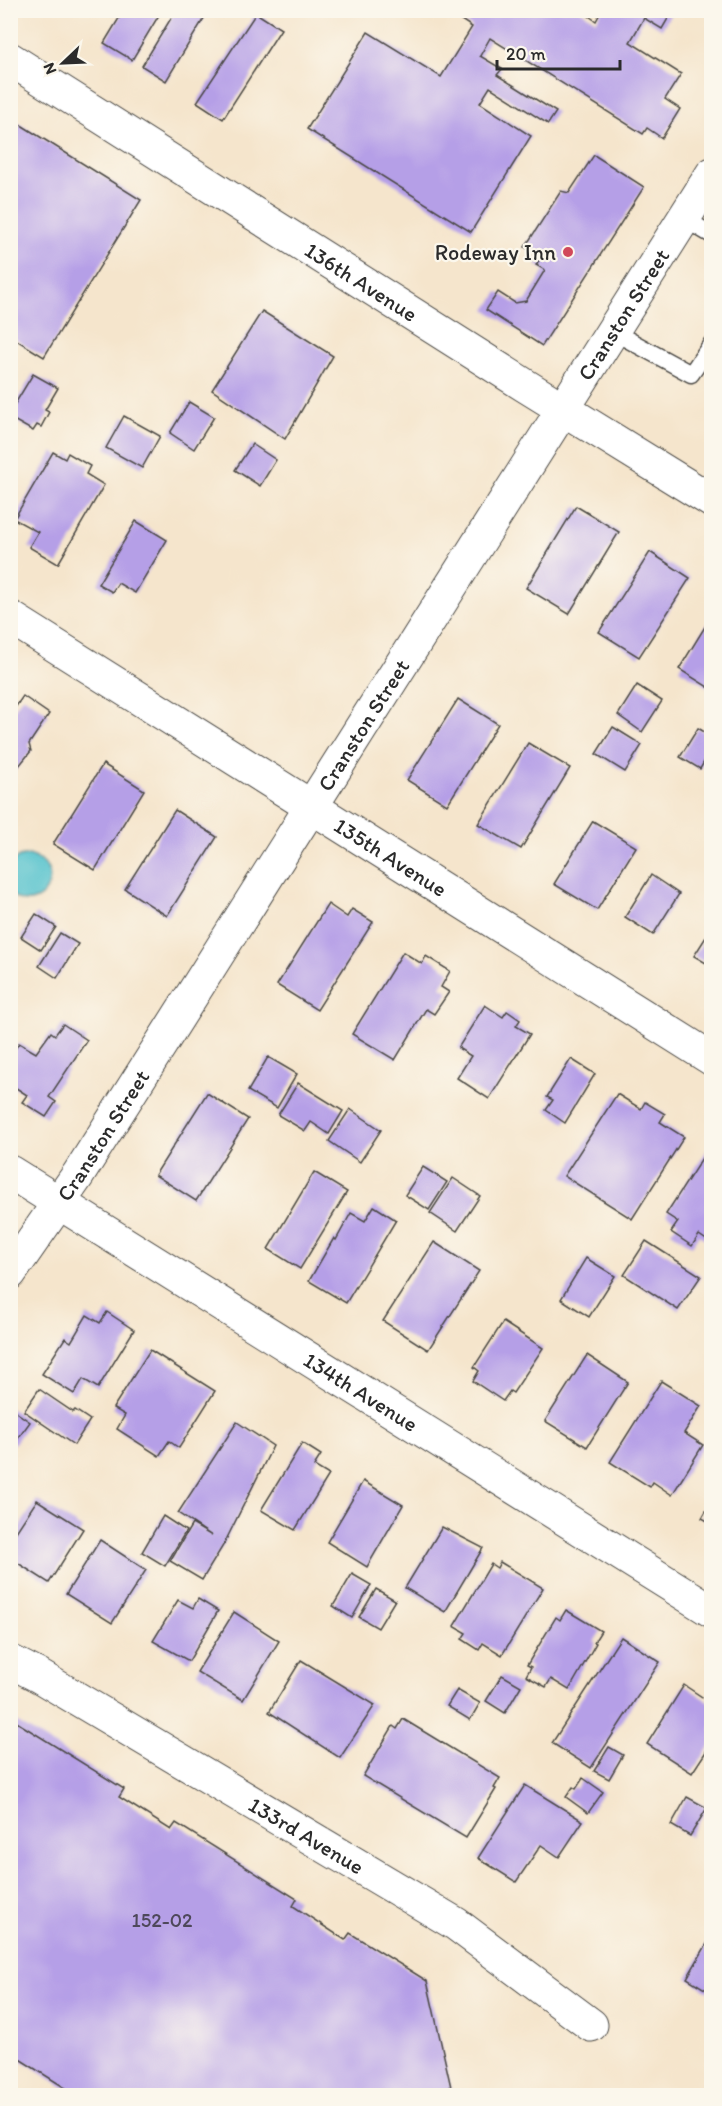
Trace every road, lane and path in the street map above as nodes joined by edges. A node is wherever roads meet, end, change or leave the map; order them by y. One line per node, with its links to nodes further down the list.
1 (10, 59): 7 (street, 136th Avenue)
2 (711, 174): 3 (street, Cranston Street)
3 (683, 218): 4 (lane); 5 (street, Cranston Street)
4 (711, 235)
5 (612, 331): 6 (lane); 7 (street, Cranston Street)
6 (711, 343)
7 (563, 409): 8 (street, 136th Avenue); 10 (street, Cranston Street)
8 (711, 501)
9 (10, 616): 10 (street, 135th Avenue)
10 (312, 807): 11 (street, 135th Avenue); 13 (street, Cranston Street)
11 (711, 1059)
12 (10, 1172): 13 (street, 134th Avenue)
13 (60, 1202): 14 (street, Cranston Street); 15 (street, 134th Avenue)
14 (10, 1273)
15 (711, 1611)
16 (10, 1661): 17 (street, 133rd Avenue)
17 (591, 2025)

